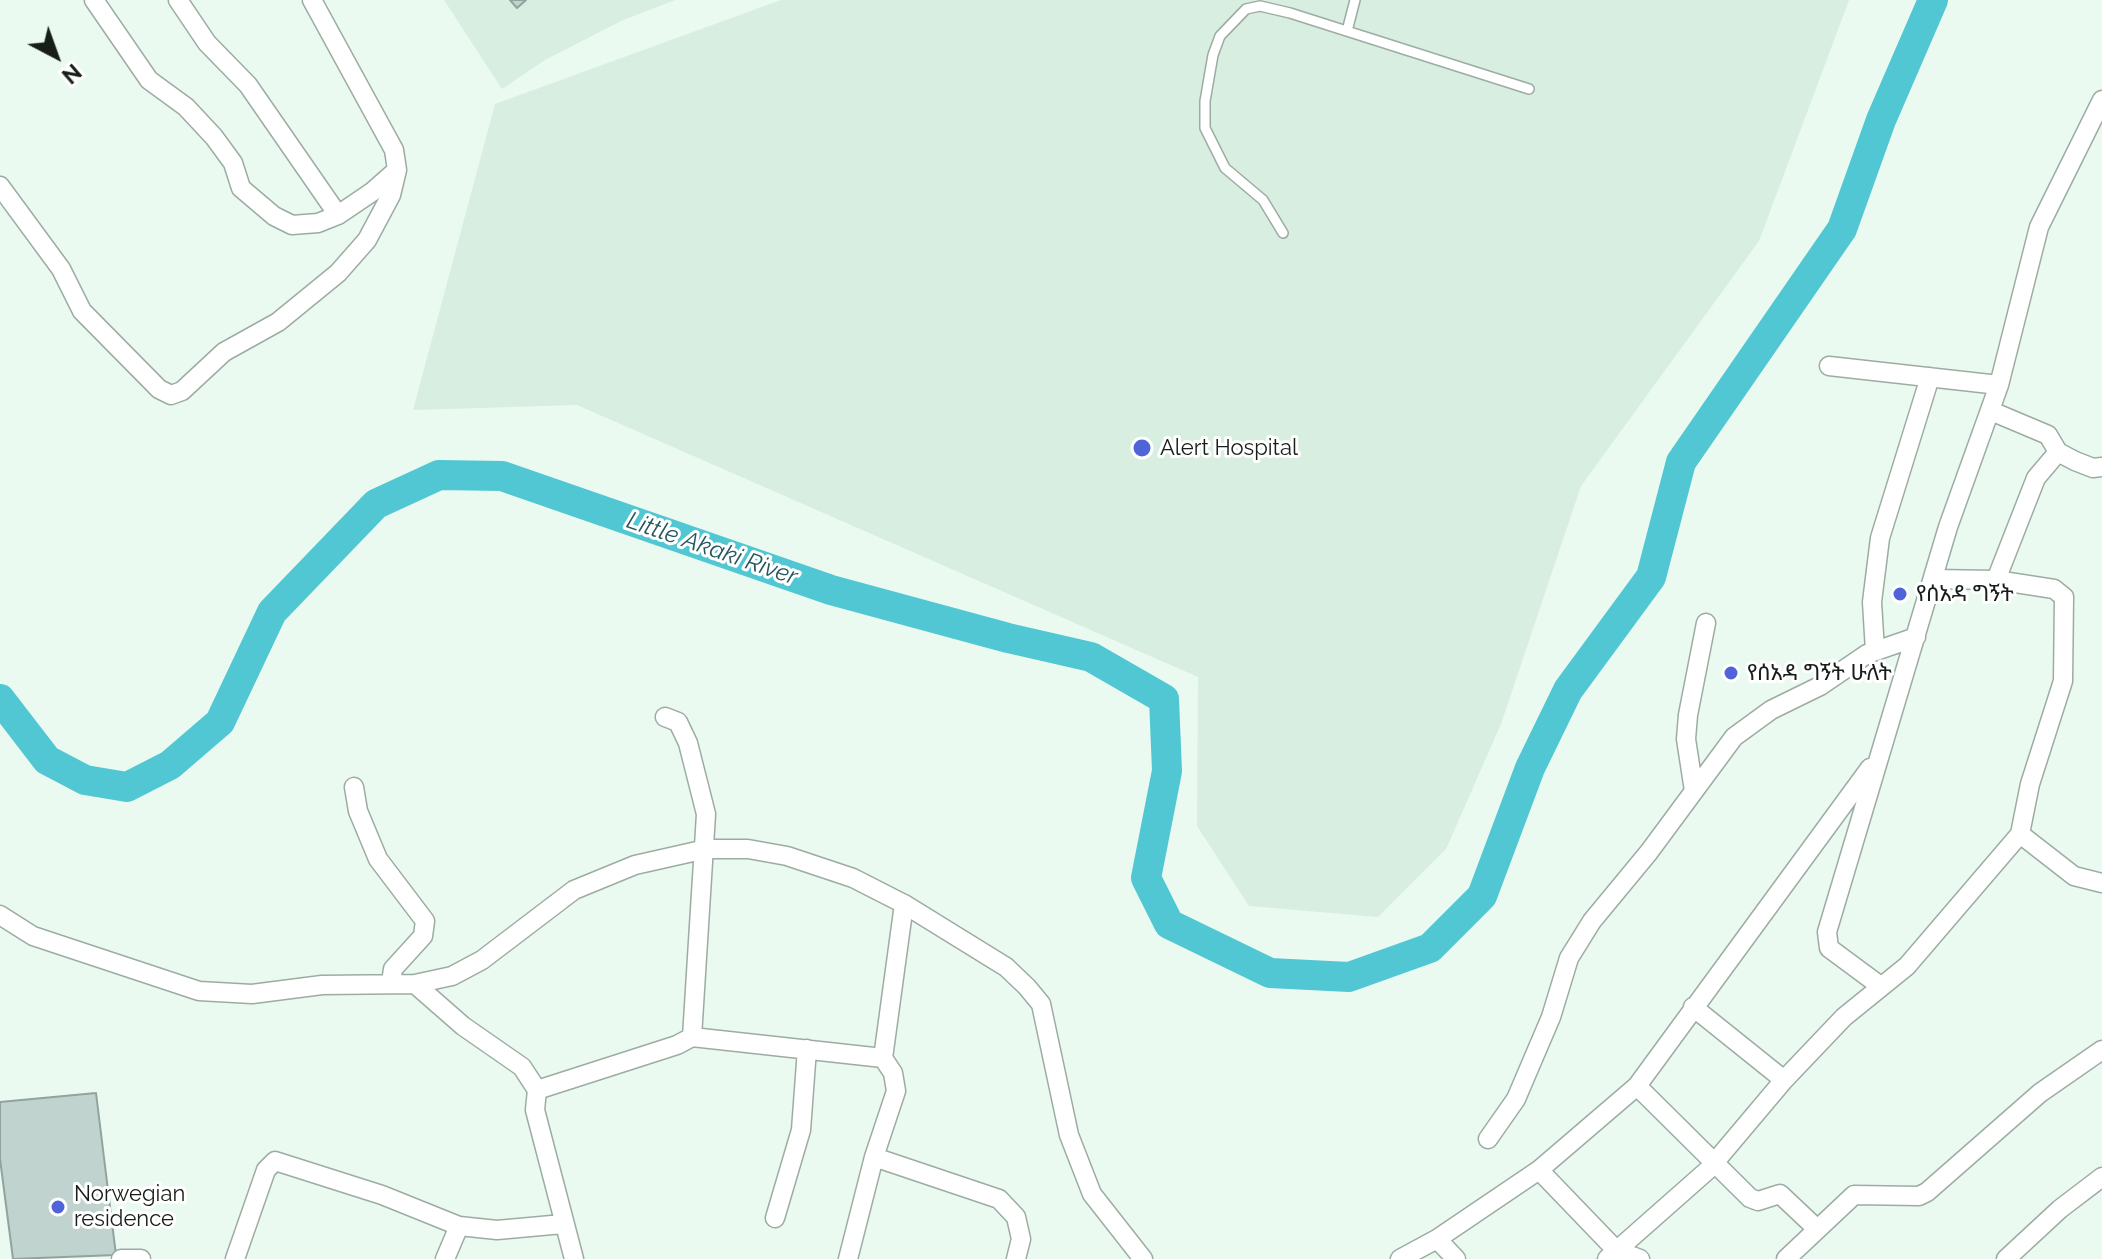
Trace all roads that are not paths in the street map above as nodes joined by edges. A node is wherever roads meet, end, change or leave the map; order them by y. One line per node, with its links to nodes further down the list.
1 (94, 0): 12 (street)
2 (178, 0): 12 (street)
3 (312, 0): 10 (street)
4 (1355, 0): 5 (lane)
5 (1347, 31): 6 (lane); 13 (lane)
6 (1529, 89)
7 (2102, 100): 8 (street)
8 (2084, 140): 9 (street); 16 (street)
9 (2102, 147)
10 (397, 170): 11 (street); 12 (street)
11 (0, 186)
12 (338, 215)
13 (1283, 233)
14 (1829, 366): 15 (street)
15 (1930, 377): 16 (street); 24 (street)
16 (1999, 385): 17 (street)
17 (1991, 411): 18 (street); 20 (street)
18 (2058, 452): 19 (street); 21 (street)
19 (2102, 467)
20 (1934, 579): 21 (street); 23 (street)
21 (1996, 580): 29 (street)
22 (1706, 623): 28 (street)
23 (1916, 637): 24 (street); 26 (street)
24 (1875, 651): 28 (street)
25 (665, 717): 30 (street)
26 (1878, 758): 36 (street); 37 (street)
27 (354, 787): 34 (street)
28 (1694, 791): 45 (street)
29 (2020, 834): 31 (street); 36 (street)
30 (706, 849): 32 (street); 35 (street); 38 (street)
31 (2102, 883)
32 (904, 904): 41 (street); 63 (street)
33 (0, 915): 34 (street)
34 (391, 982): 35 (street)
35 (415, 984): 44 (street)
36 (1879, 985): 42 (street)
37 (1693, 1007): 42 (street); 43 (street)
38 (692, 1037): 39 (street); 44 (street)
39 (807, 1049): 41 (street); 50 (street)
40 (2102, 1050): 53 (street)
41 (883, 1058): 46 (street)
42 (1784, 1080): 47 (street)
43 (1637, 1086): 47 (street); 48 (street)
44 (537, 1090): 51 (street)
45 (1488, 1139)
46 (874, 1157): 61 (street); 62 (street)
47 (1714, 1160): 53 (street); 55 (street)
48 (1539, 1170): 54 (street); 55 (street)
49 (2102, 1177): 68 (street)
50 (775, 1218)
51 (563, 1224): 52 (street); 60 (street)
52 (459, 1226): 58 (street); 59 (street)
53 (1816, 1228): 67 (street)
54 (1437, 1239): 64 (street); 65 (street)
55 (1611, 1255): 66 (street)
56 (121, 1259): 57 (street)
57 (141, 1259)
58 (235, 1259)
59 (445, 1259)
60 (574, 1259)
61 (848, 1259)
62 (1016, 1259)
63 (1143, 1259)
64 (1400, 1259)
65 (1456, 1259)
66 (1640, 1259)
67 (1786, 1259)
68 (2006, 1259)

